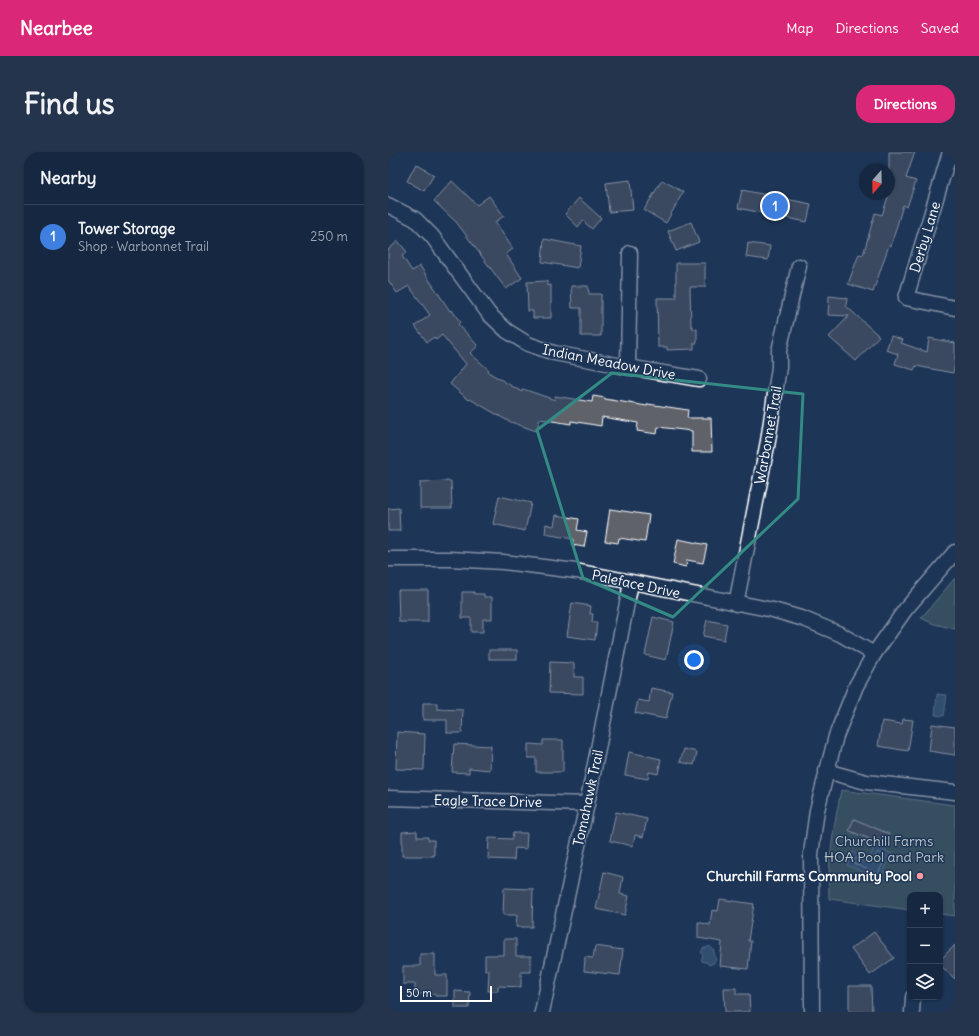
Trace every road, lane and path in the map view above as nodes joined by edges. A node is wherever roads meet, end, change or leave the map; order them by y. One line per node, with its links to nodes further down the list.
1 (950, 152): 5 (street, Derby Lane)
2 (388, 205): 6 (street, Indian Meadow Drive)
3 (630, 253): 6 (street)
4 (799, 266): 11 (street, Warbonnet Trail)
5 (955, 308)
6 (628, 367): 7 (street, Indian Meadow Drive)
7 (699, 379)
8 (955, 552): 12 (street)
9 (388, 559): 10 (street, Paleface Drive)
10 (631, 583): 11 (street, Paleface Drive); 16 (street, Tomahawk Trail)
11 (736, 604): 12 (street, Paleface Drive)
12 (874, 654): 13 (street)
13 (826, 771): 14 (street); 19 (street)
14 (955, 792)
15 (388, 798): 16 (street, Eagle Trace Drive)
16 (587, 804): 18 (street, Tomahawk Trail)
17 (913, 1000): 20 (street)
18 (542, 1012)
19 (812, 1012)
20 (912, 1012)

